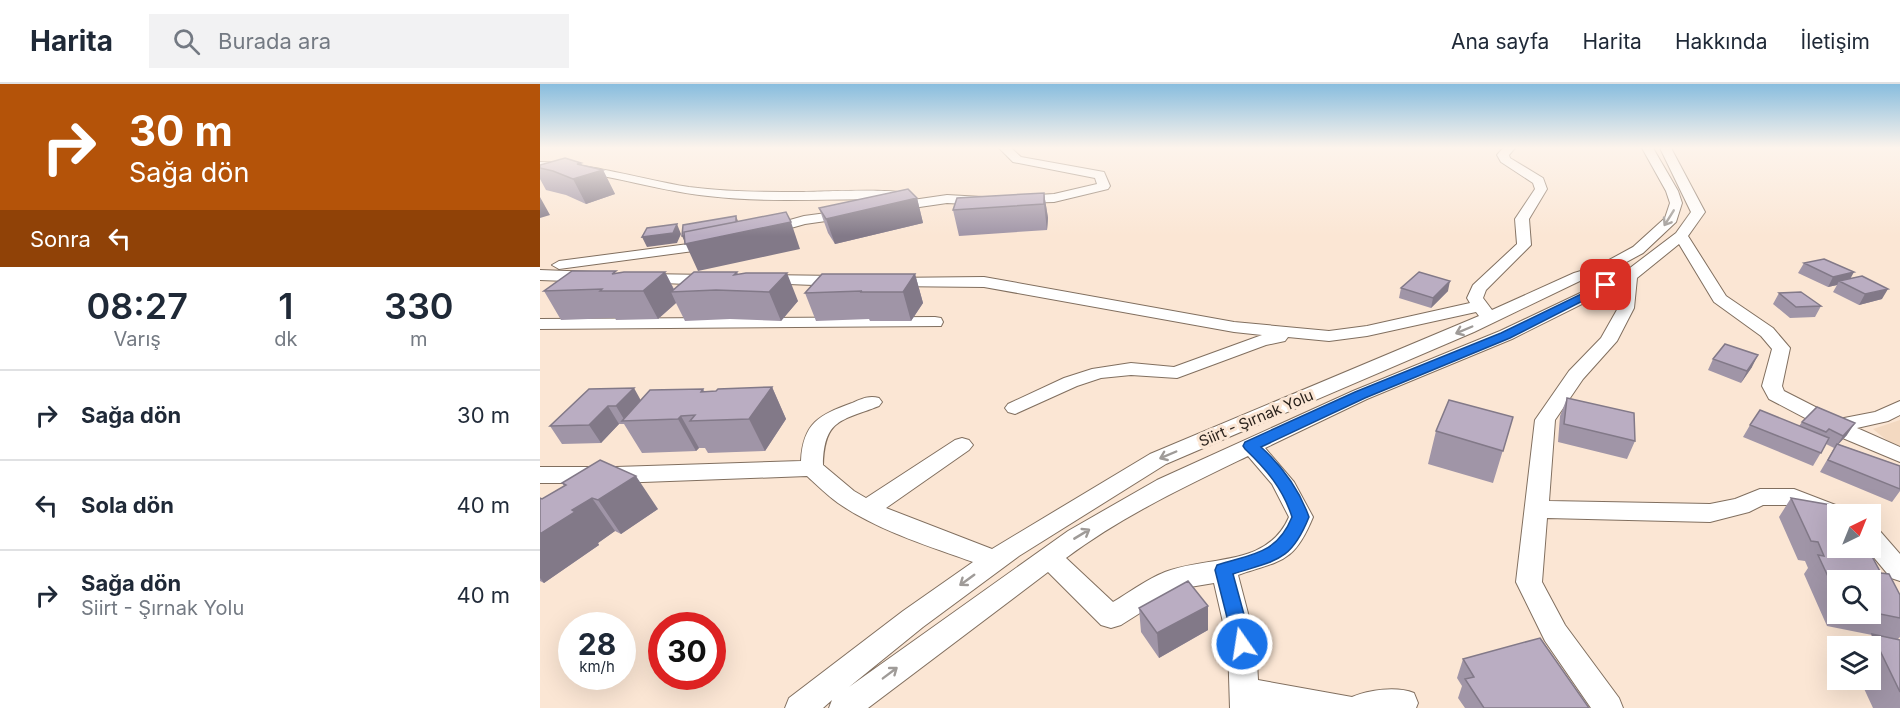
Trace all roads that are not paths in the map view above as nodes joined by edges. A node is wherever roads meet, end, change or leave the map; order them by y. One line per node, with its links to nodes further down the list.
1 (628, 177): 6 (street)
2 (1101, 177): 6 (street)
3 (1534, 177): 22 (street)
4 (1664, 177): 12 (street, Siirt - Şırnak Yolu, one-way to 12)
5 (1681, 177): 10 (street, Siirt - Şırnak Yolu)
6 (947, 199): 7 (street)
7 (881, 209)
8 (859, 212): 9 (street)
9 (748, 236)
10 (1681, 236): 14 (street, Siirt - Şırnak Yolu); 31 (street)
11 (725, 243): 13 (street)
12 (1603, 269): 14 (street); 22 (street, Siirt - Şırnak Yolu)
13 (540, 270): 20 (street)
14 (1629, 276): 27 (street, Siirt - Şırnak Yolu); 39 (street)
15 (631, 279): 16 (street)
16 (725, 280)
17 (748, 280): 18 (street)
18 (854, 281)
19 (878, 281): 26 (street)
20 (586, 291)
21 (559, 308): 23 (street)
22 (1485, 312): 26 (street); 27 (street); 44 (street, Siirt - Şırnak Yolu, one-way to 44)
23 (540, 318)
24 (935, 322): 25 (street)
25 (540, 324)
26 (1296, 334): 30 (street)
27 (1506, 335): 33 (street, Siirt - Şırnak Yolu)
28 (872, 402): 35 (street)
29 (1900, 407): 31 (street)
30 (1015, 408)
31 (1837, 426): 34 (street)
32 (962, 445): 40 (street)
33 (1251, 446): 43 (street, Siirt - Şırnak Yolu, one-way to 33); 45 (street)
34 (1900, 455)
35 (812, 468): 37 (street); 40 (street)
36 (540, 475): 37 (street)
37 (616, 475): 38 (street)
38 (585, 497)
39 (1537, 508): 41 (street); 53 (street)
40 (867, 509): 44 (street)
41 (1827, 510)
42 (1881, 549): 46 (street)
43 (1049, 557): 45 (street); 50 (street, Siirt - Şırnak Yolu, one-way to 43)
44 (994, 560): 49 (street, Siirt - Şırnak Yolu, one-way to 49)
45 (1224, 570): 47 (street)
46 (1900, 571)
47 (1244, 700): 51 (street)
48 (1403, 703): 52 (street)
49 (800, 708)
50 (844, 708)
51 (1344, 708)
52 (1360, 708)
53 (1608, 708)

